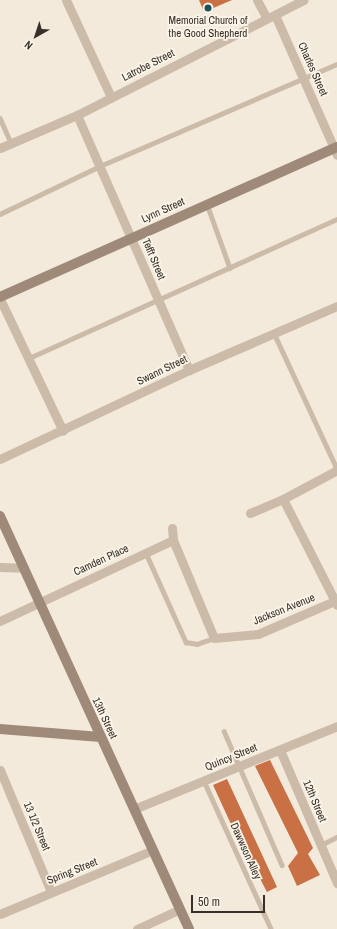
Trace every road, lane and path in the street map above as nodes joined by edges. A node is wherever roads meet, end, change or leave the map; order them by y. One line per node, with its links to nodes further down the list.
1 (66, 0): 7 (street)
2 (257, 0): 4 (street, Charles Street)
3 (304, 0): 4 (street, Latrobe Street)
4 (271, 17): 6 (street, Charles Street); 7 (street, Latrobe Street)
5 (337, 64): 6 (lane)
6 (304, 79): 12 (street, Charles Street); 13 (lane)
7 (111, 97): 8 (street, Latrobe Street)
8 (77, 114): 10 (street, Latrobe Street); 13 (street, Tefft Street)
9 (0, 118): 10 (lane)
10 (11, 143): 11 (street, Latrobe Street)
11 (0, 148)
12 (336, 150): 14 (street, Lynn Street)
13 (100, 166): 15 (lane); 17 (street, Tefft Street)
14 (207, 204): 17 (street, Lynn Street); 18 (lane)
15 (0, 214)
16 (337, 219): 18 (lane)
17 (132, 237): 19 (street, Lynn Street); 20 (street, Tefft Street)
18 (230, 268): 20 (lane)
19 (0, 298): 23 (street)
20 (158, 300): 23 (lane); 24 (street, Tefft Street)
21 (337, 306): 22 (street, Swann Street)
22 (274, 332): 24 (street, Swann Street); 27 (lane)
23 (29, 358): 25 (street)
24 (188, 370): 25 (street, Swann Street)
25 (63, 431): 26 (street, Swann Street)
26 (0, 459)
27 (337, 470): 28 (street)
28 (283, 499): 29 (street); 37 (street)
29 (250, 513)
30 (0, 516): 35 (street, 13th Street)
31 (172, 528): 32 (street)
32 (173, 540): 33 (street, Camden Place); 39 (street)
33 (146, 553): 36 (street, Camden Place); 39 (lane)
34 (0, 567): 35 (street)
35 (24, 568): 36 (street, 13th Street)
36 (39, 602): 38 (street, Camden Place); 43 (street, 13th Street)
37 (336, 603): 39 (street, Jackson Avenue)
38 (0, 621)
39 (214, 638)
40 (337, 726): 44 (street, Quincy Street)
41 (0, 729): 43 (street)
42 (224, 731): 45 (lane)
43 (101, 737): 48 (street, 13th Street)
44 (280, 750): 45 (street, Quincy Street); 50 (street, 12th Street)
45 (240, 765): 47 (street, Quincy Street); 52 (lane)
46 (0, 770): 54 (street, 13 1/2 Street)
47 (204, 780): 48 (street, Quincy Street); 59 (lane, Dawwson Alley)
48 (134, 809): 51 (street, 13th Street)
49 (337, 837): 50 (lane)
50 (321, 845): 53 (street, 12th Street)
51 (153, 850): 54 (street, Spring Street); 55 (street, 13th Street)
52 (282, 865)
53 (337, 883)
54 (51, 892): 56 (street, Spring Street)
55 (180, 909): 57 (street); 58 (street, 13th Street)
56 (0, 914)
57 (137, 929)
58 (189, 929)
59 (271, 929)

